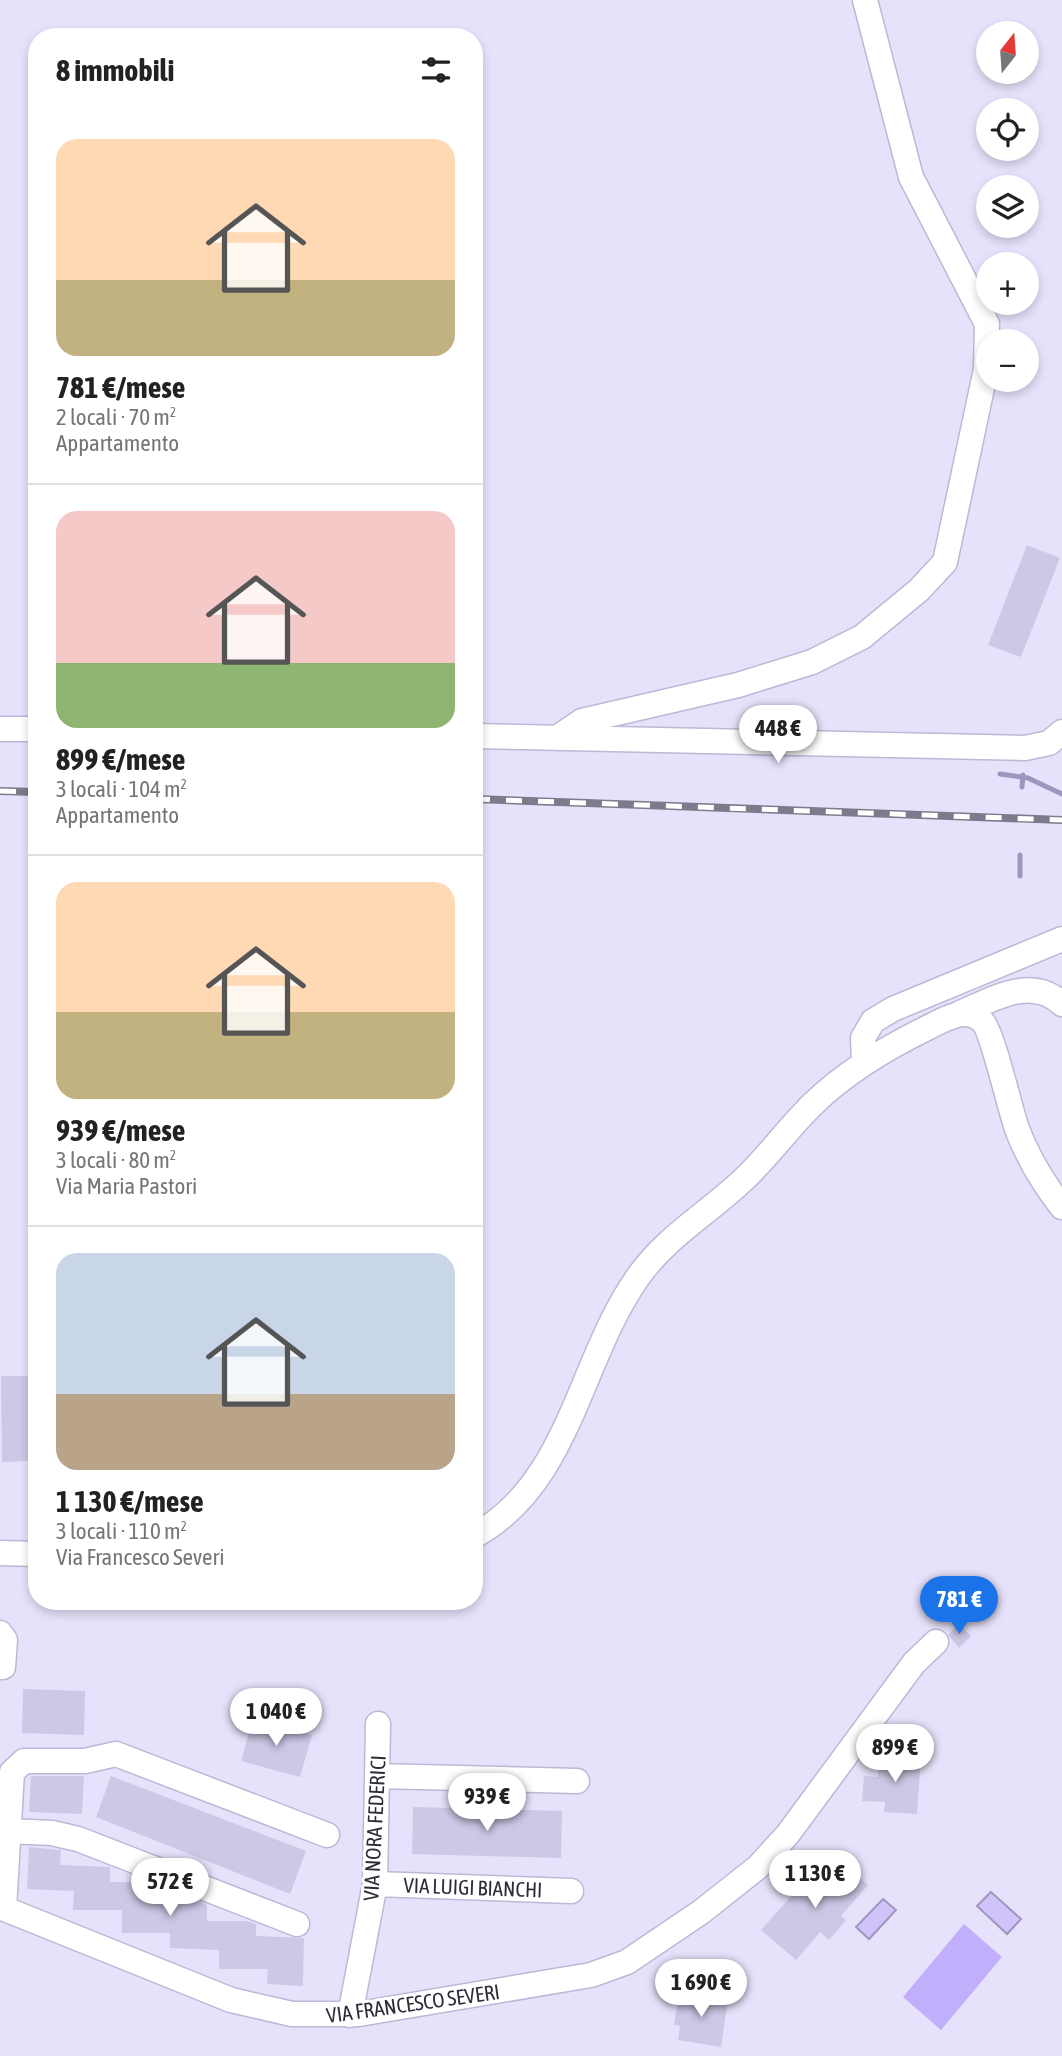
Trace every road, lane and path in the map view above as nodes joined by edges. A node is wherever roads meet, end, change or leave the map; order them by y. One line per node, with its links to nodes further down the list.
1 (865, 0): 6 (street)
2 (0, 729): 3 (street)
3 (28, 729)
4 (1062, 732): 6 (street)
5 (483, 736): 6 (street)
6 (557, 737)
7 (1062, 939): 10 (street)
8 (1062, 1004): 9 (street)
9 (957, 1015): 10 (street); 11 (street)
10 (864, 1062): 12 (street)
11 (1062, 1207)
12 (483, 1530)
13 (0, 1553): 14 (street)
14 (28, 1554)
15 (0, 1633): 17 (street)
16 (936, 1642): 27 (street, VIA FRANCESCO SEVERI)
17 (3, 1667)
18 (378, 1724): 19 (street, VIA NORA FEDERICI)
19 (377, 1776): 20 (street); 23 (street, VIA NORA FEDERICI)
20 (577, 1781)
21 (8, 1831): 22 (street); 25 (street); 26 (street)
22 (327, 1835)
23 (375, 1884): 24 (street, VIA LUIGI BIANCHI); 27 (street, VIA NORA FEDERICI)
24 (571, 1891)
25 (2, 1908): 27 (street, VIA FRANCESCO SEVERI)
26 (297, 1924)
27 (350, 2015)

